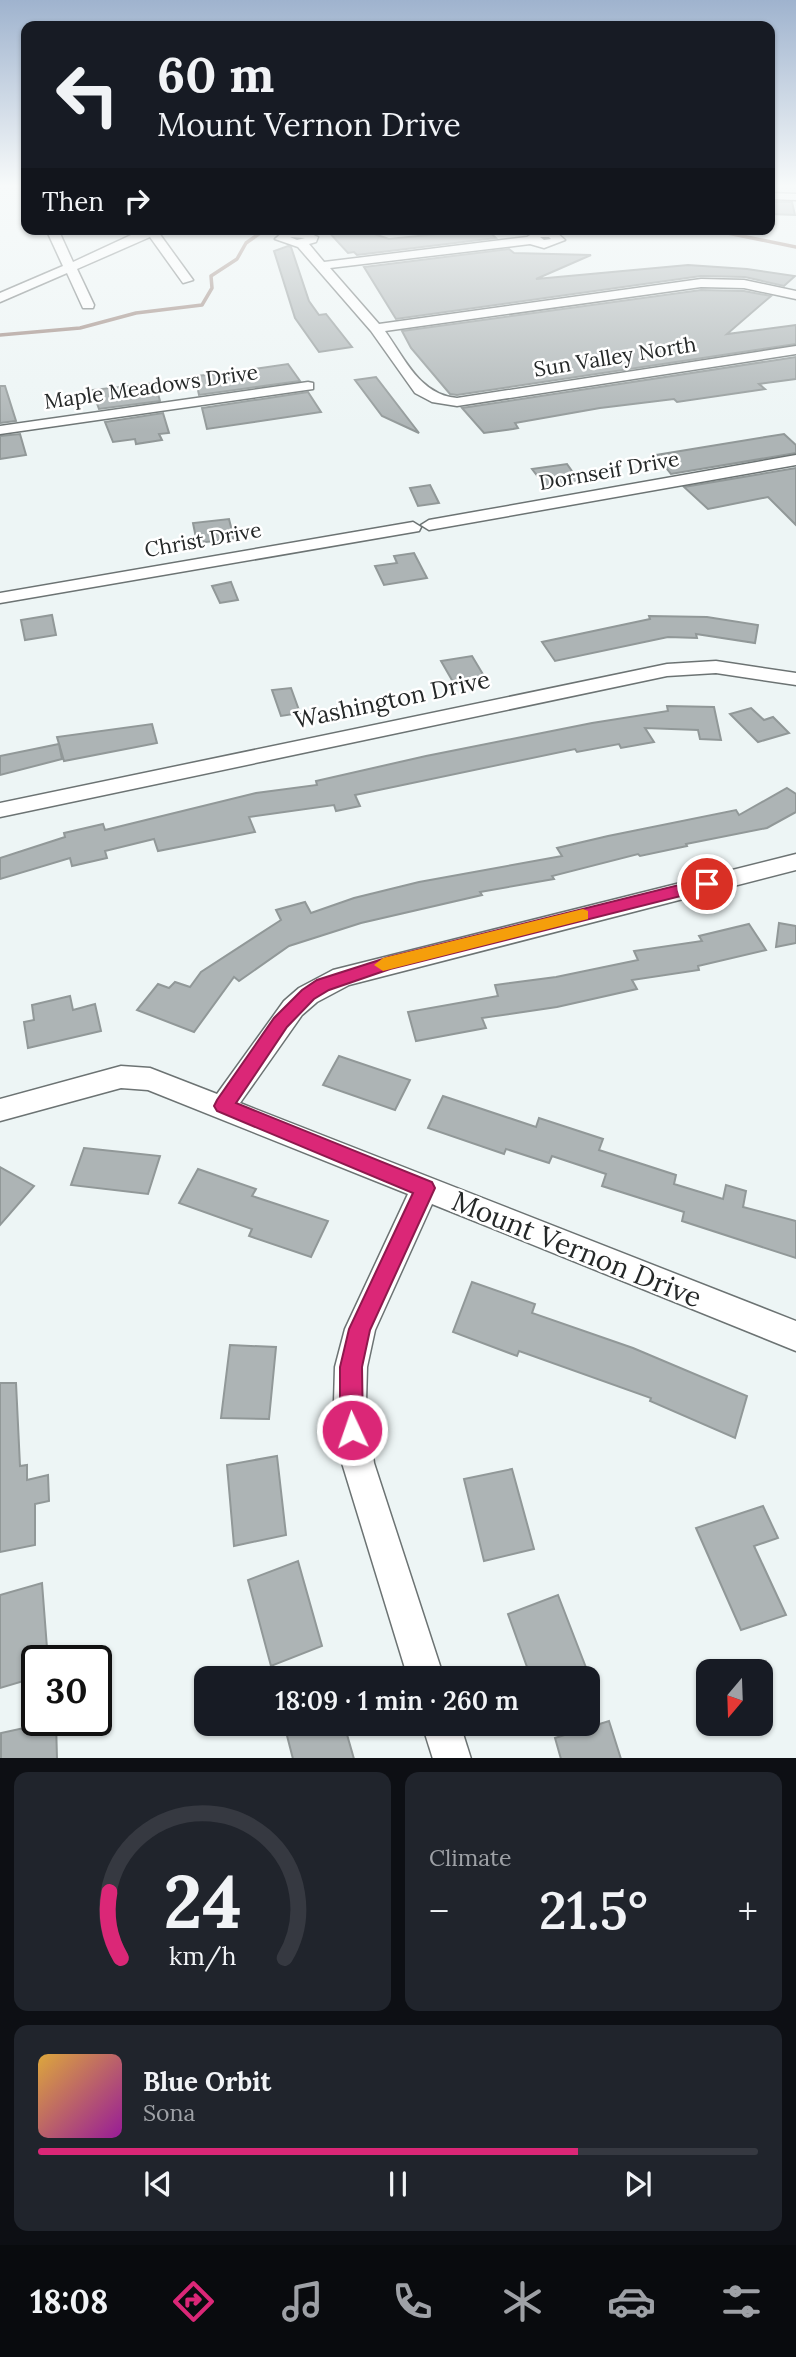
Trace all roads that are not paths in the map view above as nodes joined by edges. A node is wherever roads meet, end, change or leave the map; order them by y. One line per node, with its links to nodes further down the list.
1 (177, 267): 4 (street)
2 (321, 267): 8 (street)
3 (69, 268): 6 (street); 7 (street)
4 (187, 280)
5 (796, 295): 8 (street)
6 (0, 299)
7 (88, 305)
8 (376, 328): 9 (street, Sun Valley North)
9 (796, 350)
10 (308, 386): 11 (street, Maple Meadows Drive)
11 (0, 430)
12 (796, 460): 13 (street, Dornseif Drive)
13 (421, 526): 14 (street, Christ Drive)
14 (0, 598)
15 (796, 679): 16 (street, Washington Drive)
16 (0, 810)
17 (796, 862): 18 (street)
18 (223, 1106): 19 (street, Mount Vernon Drive); 20 (street, Mount Vernon Drive)
19 (0, 1110)
20 (425, 1188): 21 (street, Mount Vernon Drive); 22 (street)
21 (796, 1336)
22 (422, 1666)
23 (445, 1736): 24 (street)
24 (452, 1758)

